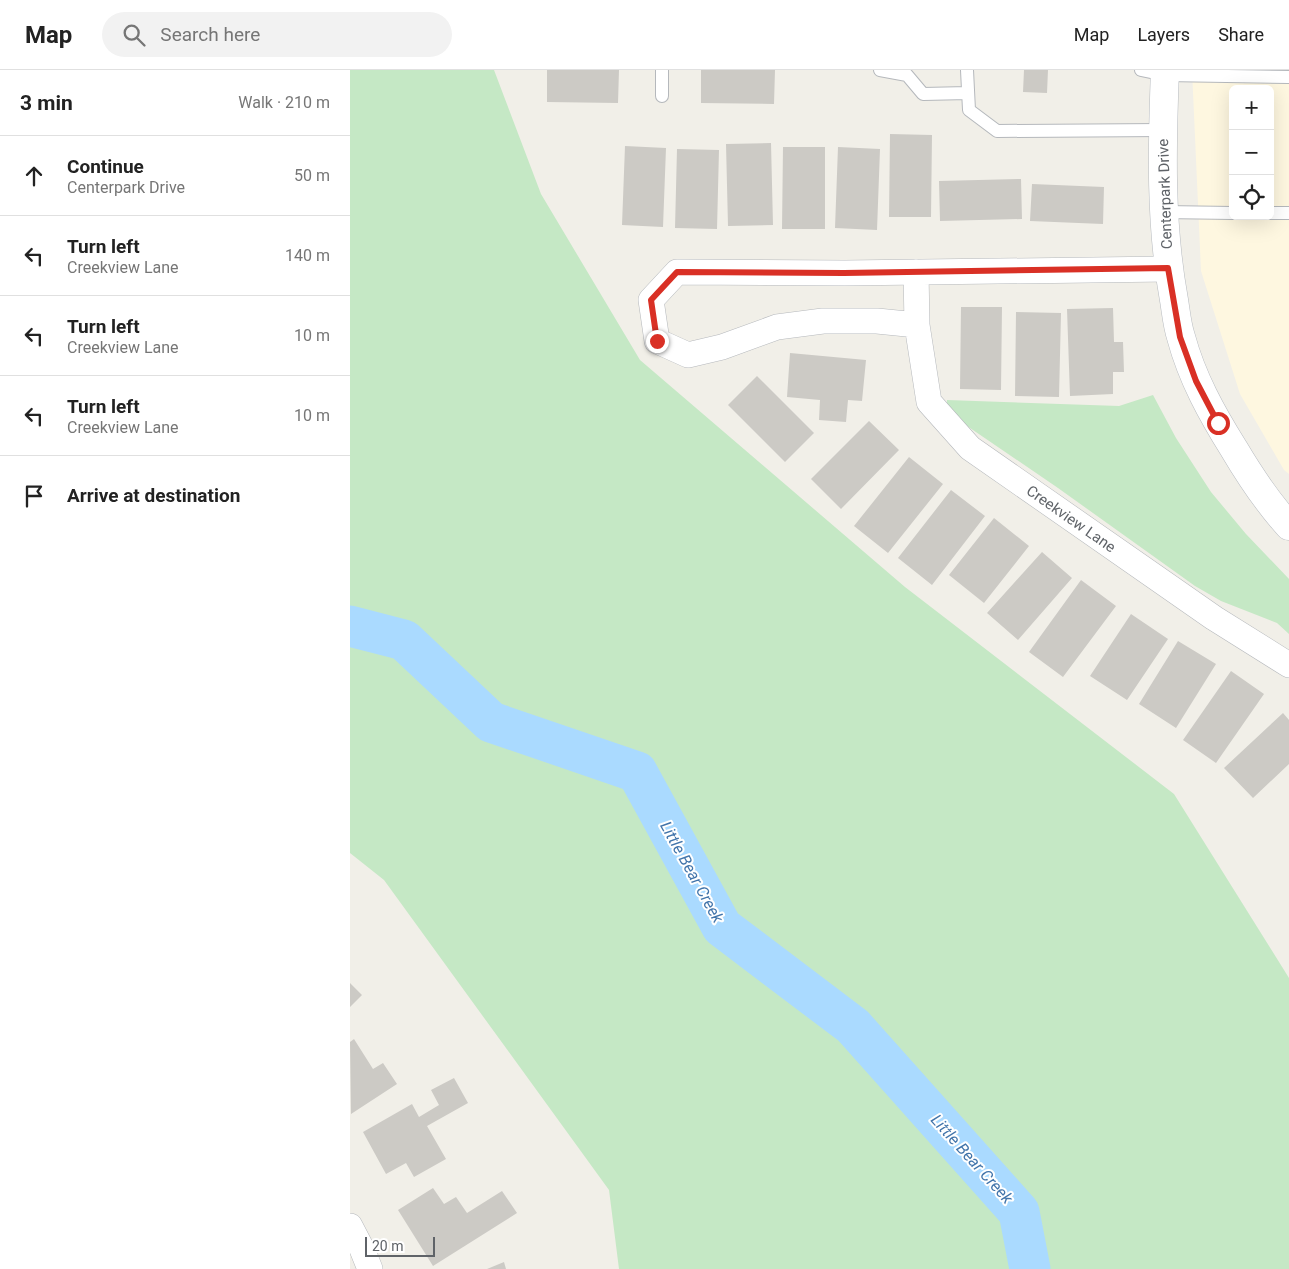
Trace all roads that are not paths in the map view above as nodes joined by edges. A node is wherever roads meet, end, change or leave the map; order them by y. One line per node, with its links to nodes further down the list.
1 (662, 70): 7 (lane)
2 (880, 70): 6 (lane)
3 (967, 70): 6 (lane)
4 (1157, 72): 5 (lane); 8 (street, Centerpark Drive)
5 (1289, 77)
6 (968, 93): 8 (lane)
7 (662, 96)
8 (1163, 130): 9 (street, Centerpark Drive)
9 (1163, 212): 10 (lane); 13 (street, Centerpark Drive)
10 (1229, 213)
11 (1274, 213): 12 (lane)
12 (1289, 213)
13 (1168, 268): 14 (street); 16 (street, Centerpark Drive)
14 (916, 272): 15 (street, Creekview Lane); 15 (street)
15 (917, 325): 17 (street, Creekview Lane)
16 (1286, 519)
17 (1289, 665)
18 (350, 1226): 19 (street)
19 (370, 1269)

